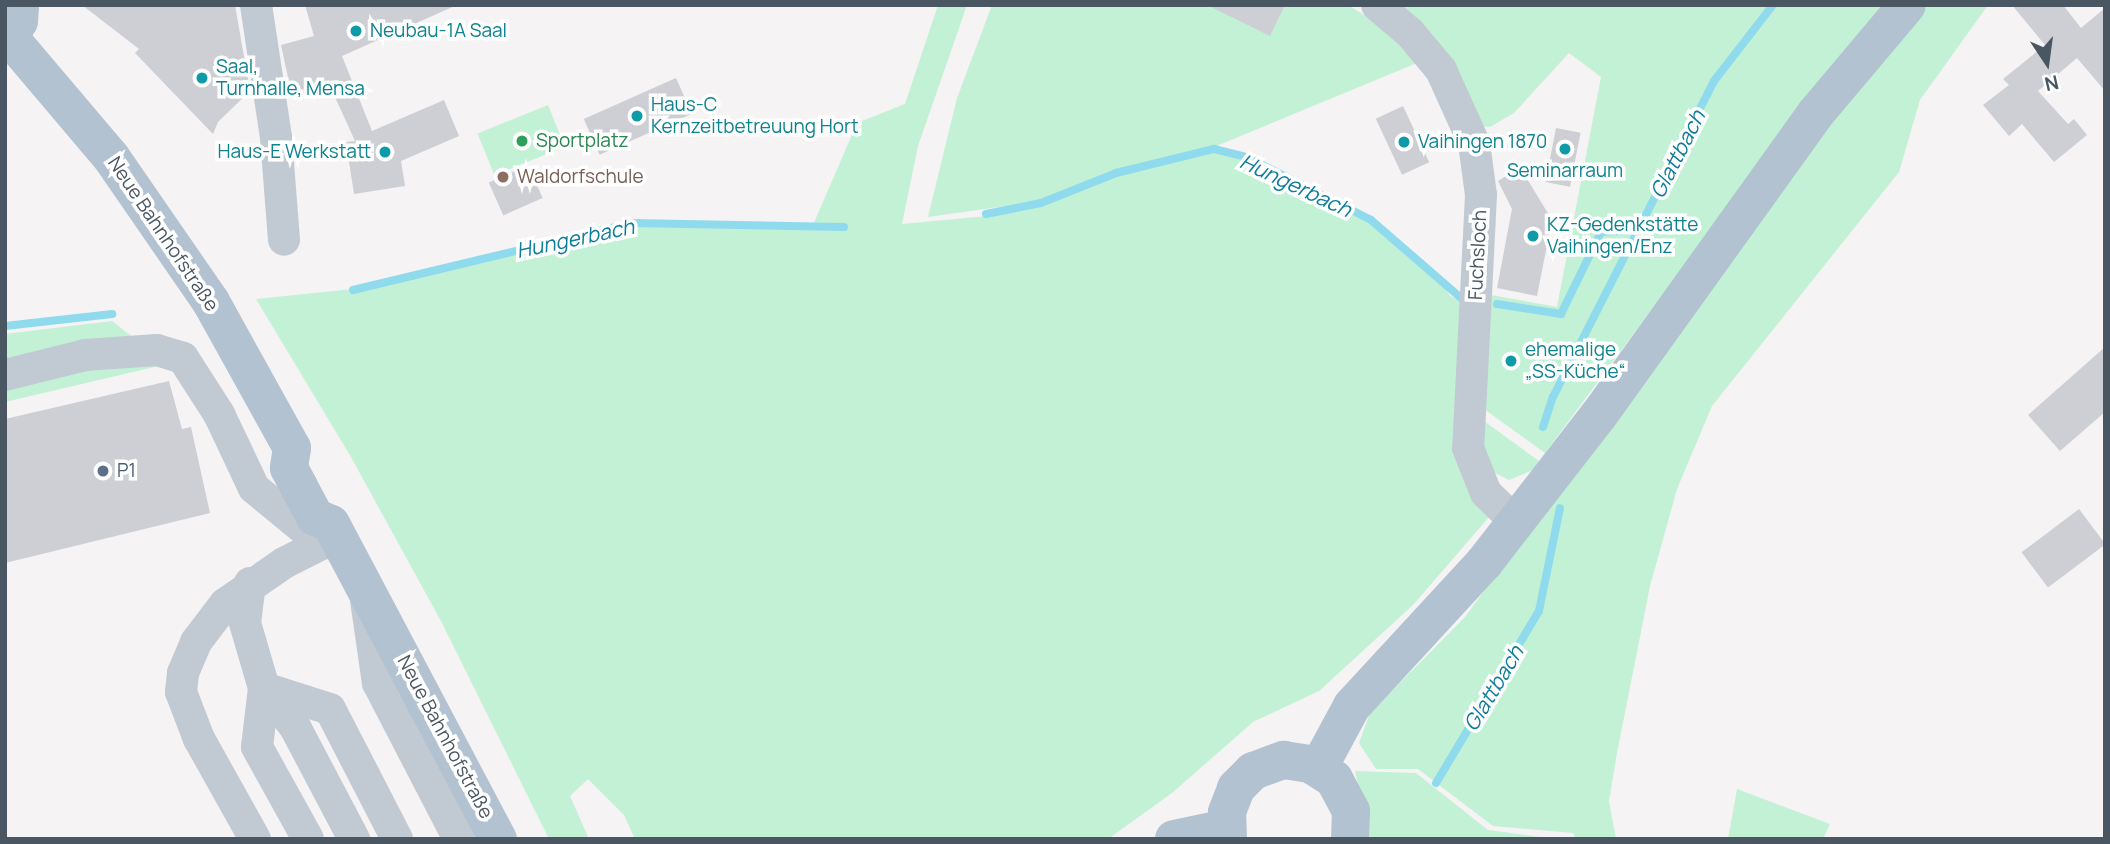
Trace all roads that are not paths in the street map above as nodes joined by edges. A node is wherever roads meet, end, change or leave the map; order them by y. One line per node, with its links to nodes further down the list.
1 (256, 5): 5 (street)
2 (1377, 5): 7 (street, Fuchsloch)
3 (1907, 5): 7 (main road)
4 (12, 29): 8 (main road, Neue Bahnhofstraße)
5 (284, 240)
6 (5, 375): 8 (street)
7 (1516, 523): 12 (main road)
8 (330, 535): 9 (street); 10 (main road, Neue Bahnhofstraße)
9 (250, 583): 11 (street); 14 (street)
10 (364, 585): 18 (street); 19 (main road, Neue Bahnhofstraße)
11 (264, 688): 15 (street); 16 (street); 17 (street)
12 (1319, 767): 13 (main road); 21 (main road)
13 (1227, 834): 20 (main road)
14 (255, 839)
15 (308, 839)
16 (354, 839)
17 (397, 839)
18 (459, 839)
19 (498, 839)
20 (1174, 839)
21 (1350, 839)

